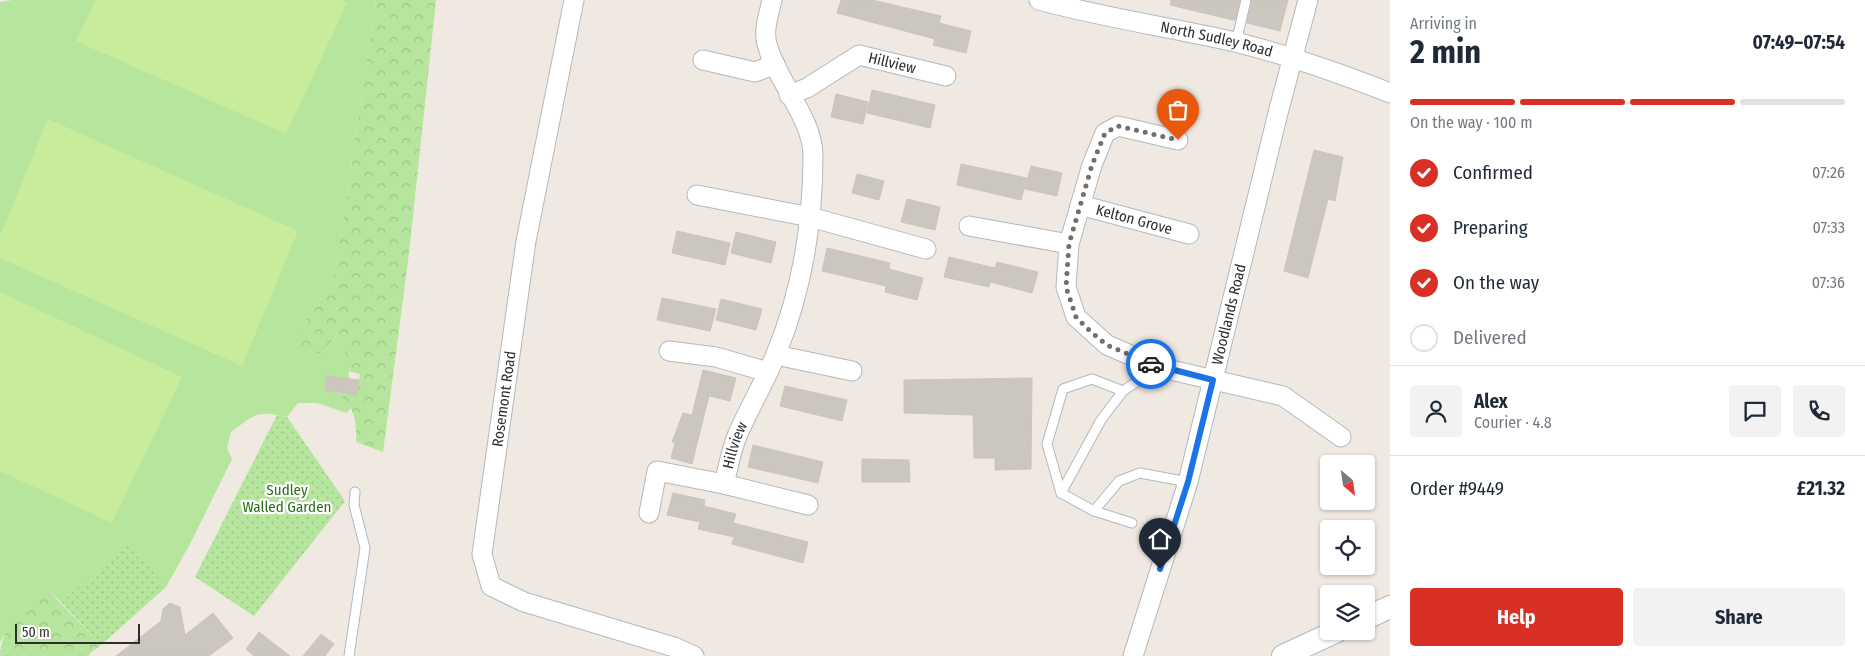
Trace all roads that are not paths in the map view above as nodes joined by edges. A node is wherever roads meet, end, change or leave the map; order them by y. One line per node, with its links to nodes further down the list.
1 (574, 0): 42 (street, Rosemont Road)
2 (772, 0): 10 (street, Hillview)
3 (1039, 0): 6 (street, North Sudley Road)
4 (1246, 0): 7 (lane)
5 (1308, 0): 8 (street, Woodlands Road)
6 (1086, 6): 7 (street, North Sudley Road)
7 (1236, 43): 8 (street, North Sudley Road)
8 (1293, 59): 12 (street, North Sudley Road); 27 (street, Woodlands Road)
9 (703, 60): 10 (street)
10 (775, 64): 13 (street, Hillview)
11 (946, 76): 13 (street, Hillview)
12 (1390, 93)
13 (789, 95): 17 (street, Hillview)
14 (1178, 140): 16 (street, Kelton Grove)
15 (697, 195): 17 (street)
16 (1080, 205): 19 (street, Kelton Grove); 20 (street, Kelton Grove)
17 (810, 217): 21 (street); 23 (street, Hillview)
18 (969, 226): 20 (street)
19 (1189, 234)
20 (1069, 244): 24 (street, Kelton Grove)
21 (926, 249)
22 (669, 351): 26 (street)
23 (776, 355): 25 (street); 26 (street, Hillview)
24 (1158, 367): 27 (street, Kelton Grove); 28 (lane)
25 (852, 371)
26 (768, 372): 31 (street, Hillview)
27 (1213, 380): 29 (street, Kelton Grove); 30 (street, Woodlands Road)
28 (1123, 391): 33 (lane); 33 (lane)
29 (1341, 437)
30 (1188, 482): 35 (lane); 43 (street, Woodlands Road)
31 (724, 484): 34 (street, Hillview); 36 (street, Hillview)
32 (355, 492): 41 (lane)
33 (1061, 493): 35 (lane)
34 (808, 505)
35 (1094, 511): 37 (lane)
36 (649, 513)
37 (1132, 523)
38 (1390, 607): 39 (street)
39 (1375, 614)
40 (1320, 639): 44 (street)
41 (349, 656)
42 (694, 656)
43 (1133, 656)
44 (1283, 656)

